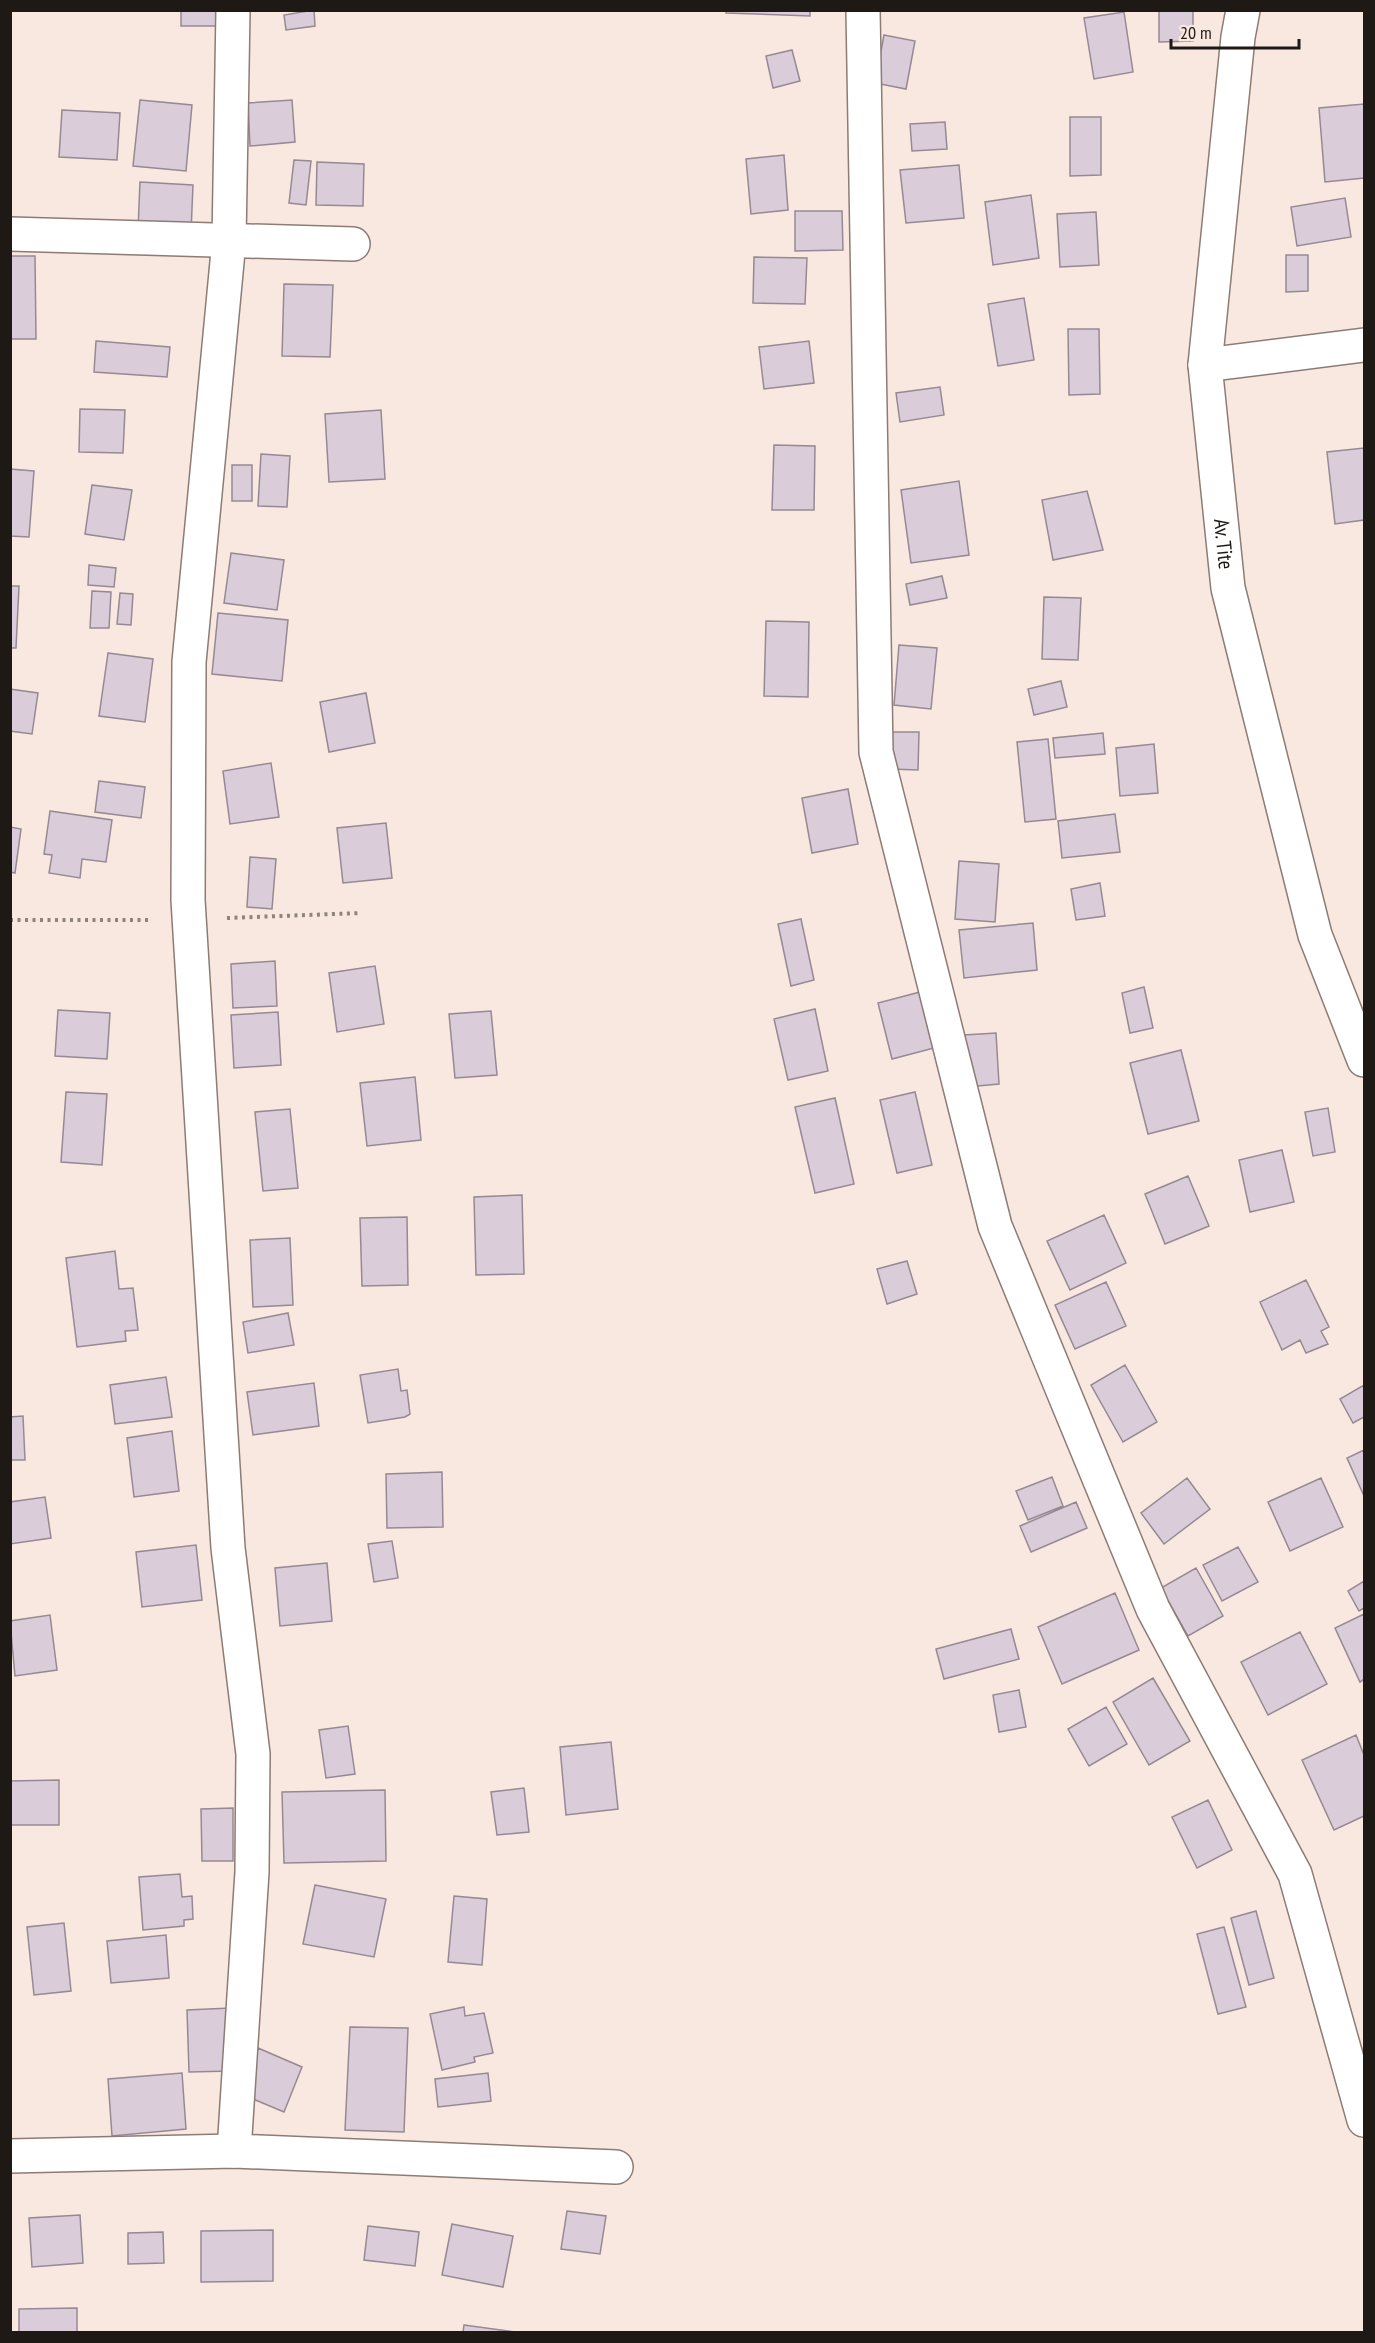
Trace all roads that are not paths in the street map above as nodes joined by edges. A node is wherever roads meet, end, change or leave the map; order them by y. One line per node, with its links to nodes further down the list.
1 (233, 10): 5 (street)
2 (863, 10): 10 (street)
3 (1243, 10): 8 (street, Av. Tite)
4 (10, 234): 5 (street)
5 (229, 241): 6 (street); 11 (street)
6 (353, 244)
7 (1365, 345): 8 (street)
8 (1205, 365): 9 (street, Av. Tite)
9 (1365, 1060)
10 (1365, 2120)
11 (234, 2151): 12 (street); 13 (street)
12 (10, 2156)
13 (616, 2167)

